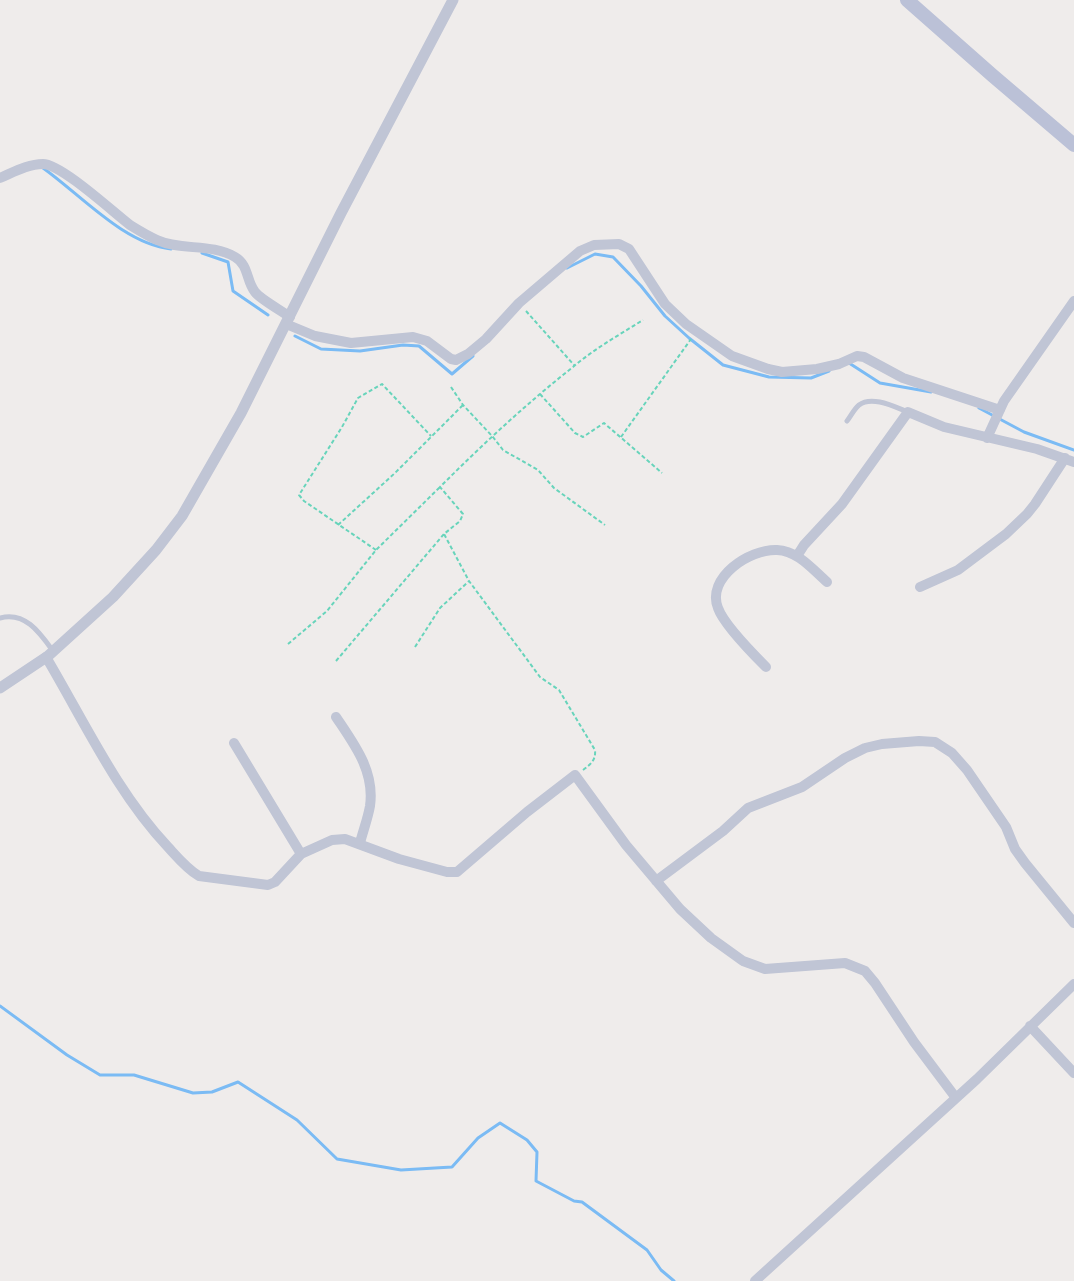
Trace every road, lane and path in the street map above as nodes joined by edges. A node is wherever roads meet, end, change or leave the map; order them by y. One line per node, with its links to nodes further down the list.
1 (453, 0): 7 (street)
2 (907, 0): 3 (main road)
3 (1074, 145)
4 (0, 178): 7 (street)
5 (1074, 301): 15 (street)
6 (524, 308): 10 (path)
7 (288, 320): 15 (street); 35 (street)
8 (642, 320): 10 (path)
9 (692, 338): 20 (path)
10 (574, 365): 12 (path)
11 (452, 387): 13 (path)
12 (540, 394): 19 (path); 20 (path)
13 (463, 405): 18 (path); 19 (path)
14 (908, 412): 16 (lane); 17 (street); 28 (street)
15 (999, 412): 17 (street)
16 (847, 421)
17 (988, 435): 21 (street)
18 (432, 436): 24 (path); 24 (path)
19 (493, 437): 23 (path); 25 (path)
20 (621, 437): 22 (path)
21 (1069, 460): 31 (street)
22 (662, 473)
23 (440, 487): 26 (path); 27 (path)
24 (338, 525): 27 (path)
25 (605, 525)
26 (444, 534): 29 (path); 36 (path)
27 (376, 550): 33 (path)
28 (797, 556): 30 (street); 37 (street)
29 (469, 581): 34 (path); 41 (path)
30 (827, 582)
31 (920, 587)
32 (0, 618): 35 (lane)
33 (288, 644)
34 (416, 647)
35 (49, 654): 38 (street); 43 (street)
36 (336, 661)
37 (766, 667)
38 (0, 688)
39 (336, 717): 42 (street)
40 (234, 743): 43 (street)
41 (575, 776): 42 (street); 44 (street)
42 (360, 843): 43 (street)
43 (301, 854)
44 (656, 881): 45 (street); 49 (street)
45 (1074, 923)
46 (1074, 984): 47 (street)
47 (1030, 1026): 48 (street); 49 (street)
48 (1074, 1073)
49 (956, 1098): 50 (street)
50 (755, 1281)

